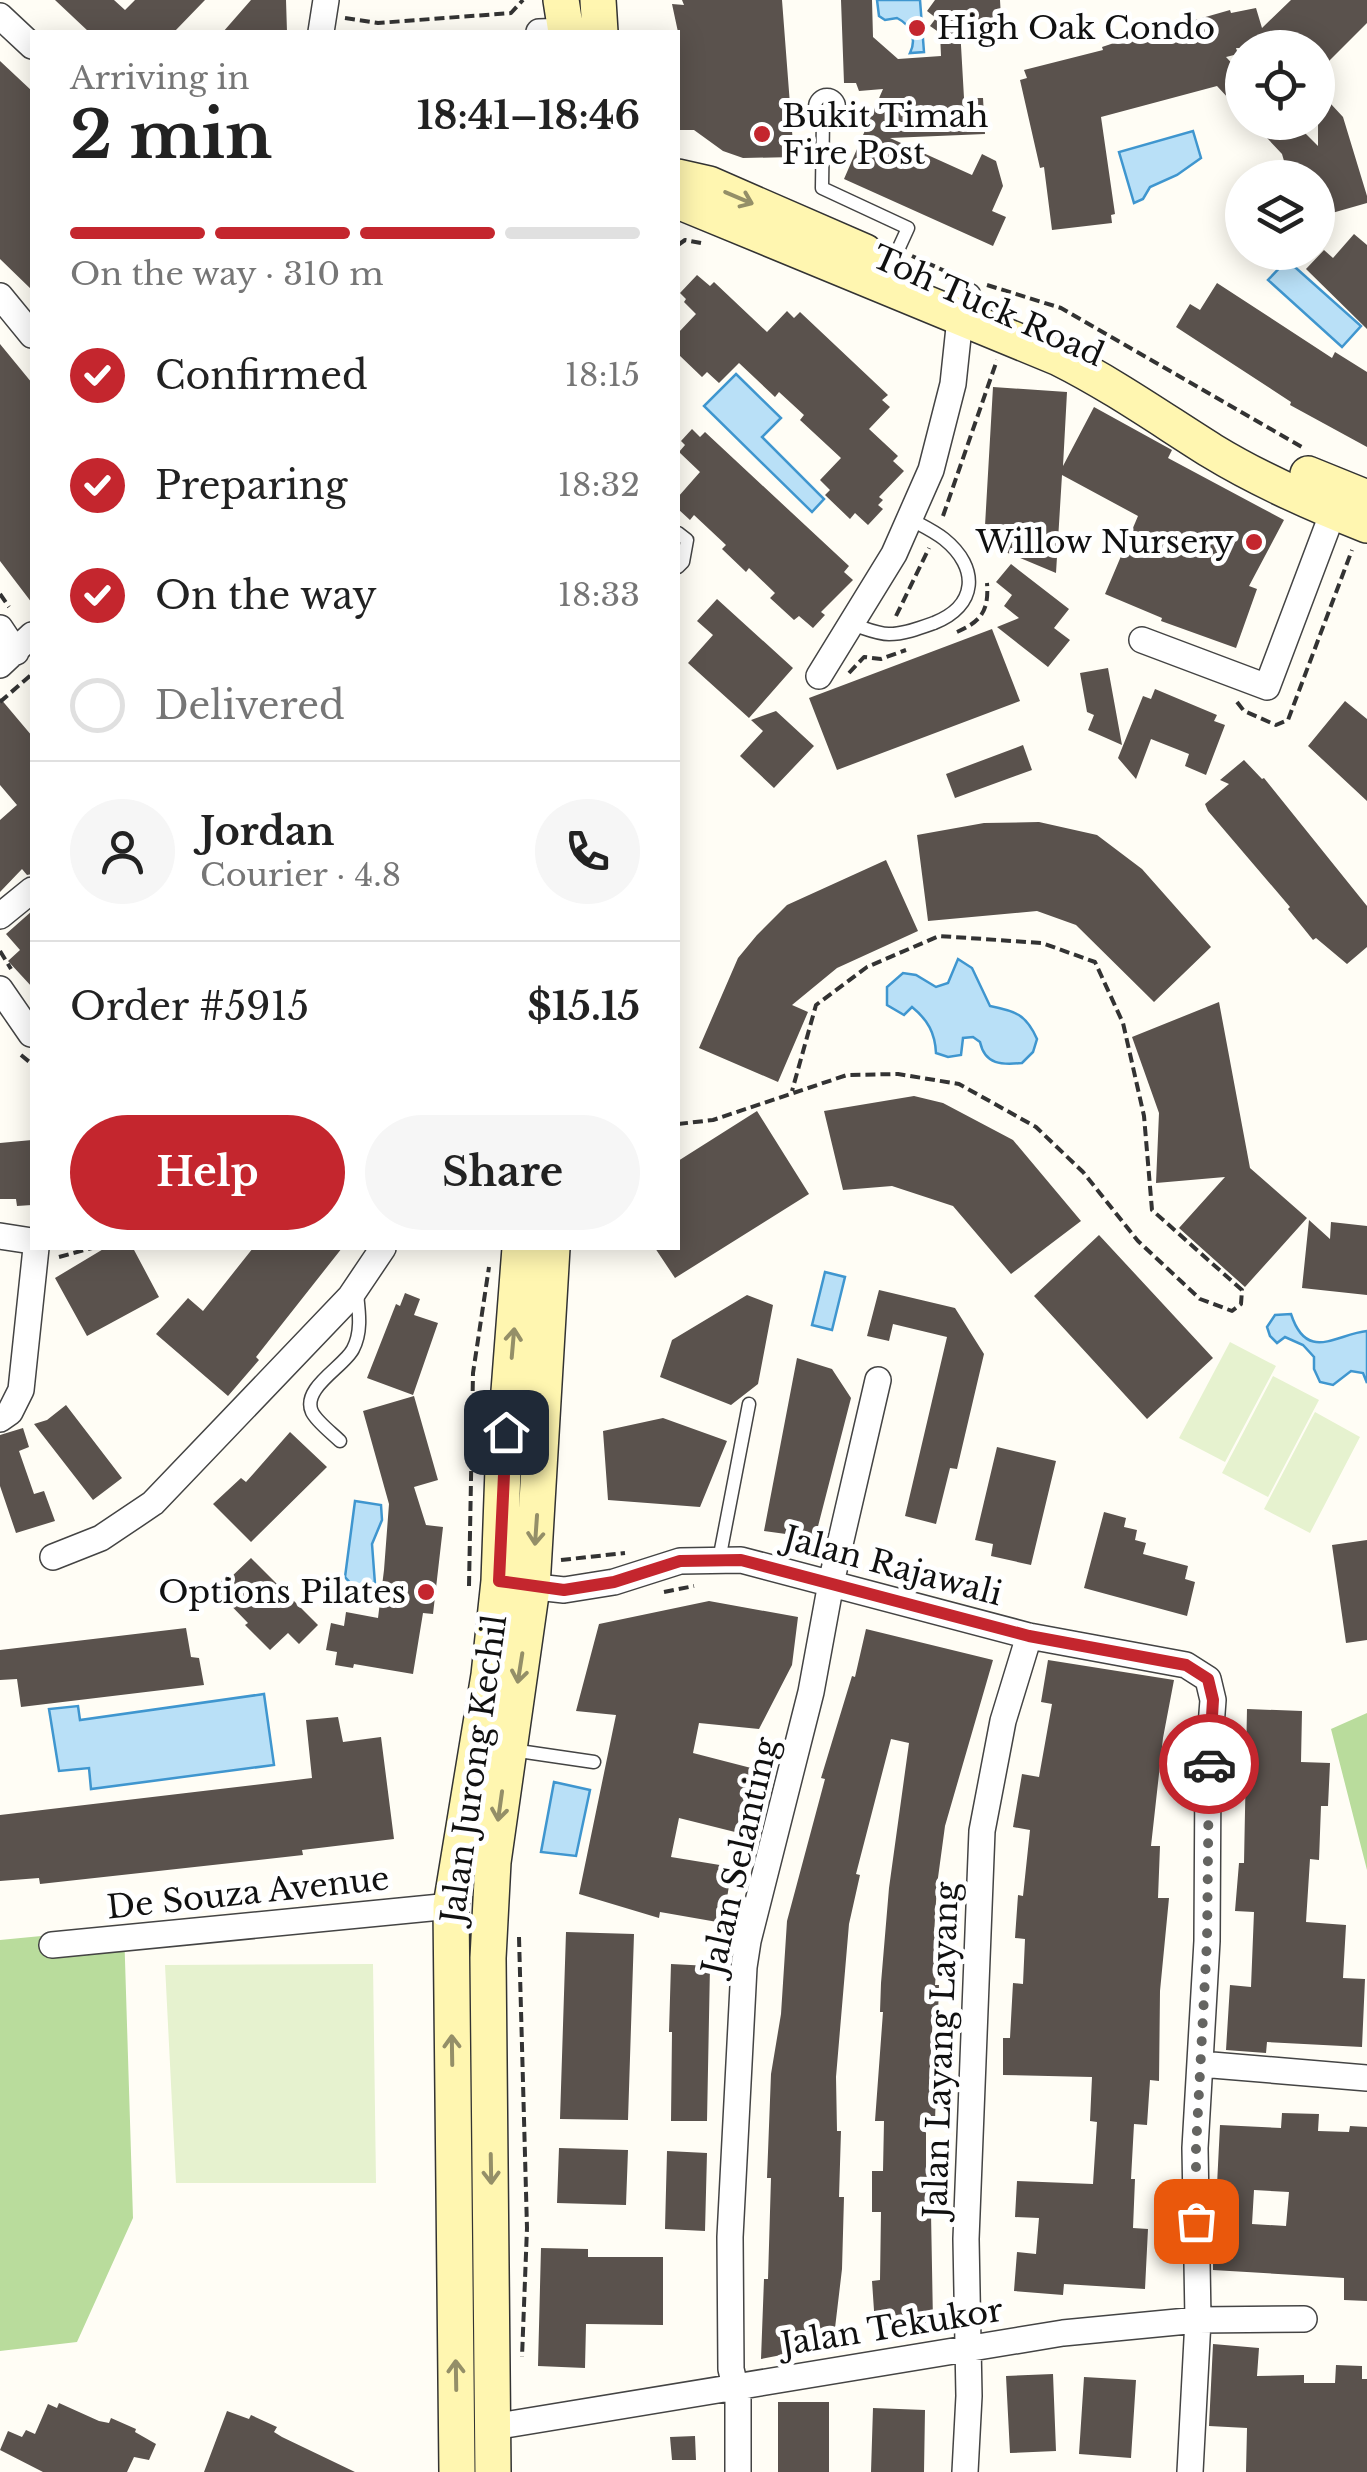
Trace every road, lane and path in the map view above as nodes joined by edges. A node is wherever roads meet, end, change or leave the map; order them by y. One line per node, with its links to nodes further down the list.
1 (523, 0): 4 (path)
2 (561, 0): 6 (main road)
3 (598, 0): 7 (main road)
4 (328, 15)
5 (0, 16): 8 (street)
6 (566, 30)
7 (600, 30)
8 (30, 44)
9 (823, 118): 14 (lane)
10 (680, 177): 14 (main road, Toh Tuck Road, one-way to 14)
11 (680, 202): 15 (main road, Toh Tuck Road)
12 (680, 244): 13 (path)
13 (711, 245)
14 (895, 256): 15 (main road, Toh Tuck Road); 15 (path)
15 (970, 295): 18 (path); 19 (main road, Toh Tuck Road); 20 (street)
16 (0, 296): 17 (street)
17 (30, 333)
18 (1316, 455)
19 (1346, 499): 21 (main road, Toh Tuck Road); 28 (street)
20 (910, 519): 26 (street); 26 (lane)
21 (1367, 525)
22 (680, 535): 23 (lane)
23 (680, 566)
24 (898, 612): 25 (path)
25 (906, 620)
26 (850, 624): 31 (street)
27 (0, 628): 29 (street)
28 (1142, 640)
29 (16, 651)
30 (30, 676): 32 (path)
31 (819, 676)
32 (0, 702)
33 (30, 892): 34 (street)
34 (0, 916)
35 (0, 988): 36 (street)
36 (30, 1033)
37 (792, 1091): 37 (path); 38 (path)
38 (680, 1124)
39 (0, 1236): 40 (street)
40 (30, 1241)
41 (36, 1250): 48 (street)
42 (382, 1250): 45 (street)
43 (552, 1250): 51 (main road, Jalan Jurong Kechil)
44 (505, 1254): 50 (main road, Jalan Jurong Kechil, one-way to 44); 55 (path)
45 (356, 1286): 49 (lane); 52 (street)
46 (878, 1380): 54 (street, Jalan Selanting)
47 (749, 1404): 53 (lane)
48 (0, 1419)
49 (340, 1440)
50 (503, 1469): 51 (main road); 55 (main road, Jalan Jurong Kechil)
51 (540, 1472): 55 (main road, Jalan Jurong Kechil, one-way to 55)
52 (53, 1557)
53 (719, 1560): 54 (street, Jalan Rajawali); 55 (street, Jalan Rajawali)
54 (831, 1582): 58 (street, Jalan Rajawali); 70 (street, Jalan Selanting)
55 (500, 1584): 59 (main road, Jalan Jurong Kechil, one-way to 59); 61 (main road, Jalan Jurong Kechil)
56 (705, 1585): 57 (path)
57 (650, 1595)
58 (1029, 1636): 64 (street, Jalan Rajawali); 68 (street, Jalan Layang Layang)
59 (508, 1750): 60 (lane); 71 (main road, Jalan Jurong Kechil, one-way to 71)
60 (594, 1762)
61 (451, 1906): 63 (street, De Souza Avenue); 72 (main road, Jalan Jurong Kechil, one-way to 61)
62 (518, 1922): 69 (path)
63 (52, 1945)
64 (1200, 2064): 65 (street); 66 (street)
65 (1367, 2078)
66 (1198, 2320): 67 (street, Jalan Tekukor); 68 (street, Jalan Tekukor); 76 (street)
67 (1304, 2320)
68 (966, 2350): 70 (street, Jalan Tekukor); 75 (street, Jalan Layang Layang)
69 (522, 2362)
70 (735, 2384): 71 (street, Jalan Tekukor); 74 (street, Jalan Selanting)
71 (494, 2426): 73 (main road, Jalan Jurong Kechil)
72 (457, 2472)
73 (493, 2472)
74 (738, 2472)
75 (965, 2472)
76 (1190, 2472)

